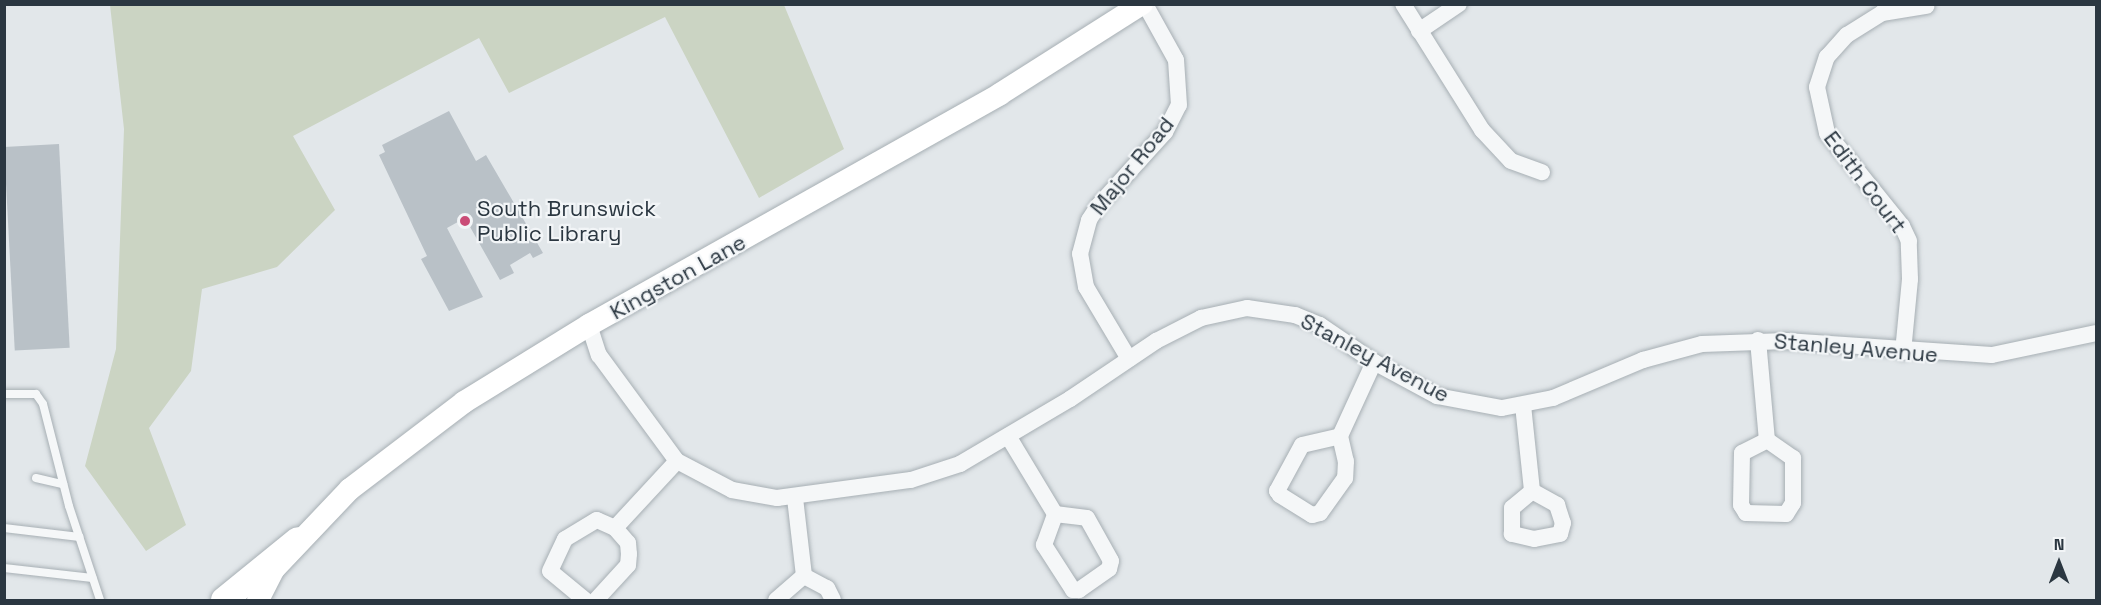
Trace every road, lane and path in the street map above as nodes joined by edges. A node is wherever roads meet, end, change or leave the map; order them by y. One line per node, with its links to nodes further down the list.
1 (1143, 4): 7 (street, Kingston Lane); 11 (street, Major Road)
2 (1403, 4): 5 (street)
3 (1459, 4): 5 (street)
4 (1926, 6): 10 (street, Edith Court)
5 (1419, 31): 6 (street)
6 (1542, 172)
7 (589, 325): 18 (street, Stanley Avenue); 27 (street, Kingston Lane)
8 (2097, 333): 10 (street, Stanley Avenue)
9 (1758, 340): 10 (street, Stanley Avenue); 14 (street, Stanley Avenue); 17 (street)
10 (1903, 352)
11 (1129, 359): 12 (street, Stanley Avenue); 15 (street, Stanley Avenue)
12 (1374, 362): 14 (street, Stanley Avenue); 16 (street)
13 (4, 393): 20 (lane)
14 (1523, 405): 21 (street)
15 (1008, 436): 22 (street, Stanley Avenue); 23 (street)
16 (1340, 436): 16 (street)
17 (1767, 440): 17 (street)
18 (677, 461): 22 (street, Stanley Avenue); 25 (street)
19 (36, 478): 20 (lane)
20 (63, 484): 26 (lane)
21 (1532, 491)
22 (795, 498): 29 (street)
23 (1054, 514): 23 (street)
24 (4, 528): 26 (lane)
25 (615, 528): 34 (street); 35 (street)
26 (79, 537): 30 (lane)
27 (298, 540): 32 (main road); 33 (street, Kingston Lane)
28 (4, 568): 30 (lane)
29 (804, 576): 36 (street); 37 (street)
30 (92, 578): 31 (lane)
31 (100, 600)
32 (224, 600)
33 (258, 600)
34 (585, 600)
35 (596, 600)
36 (776, 600)
37 (833, 600)

